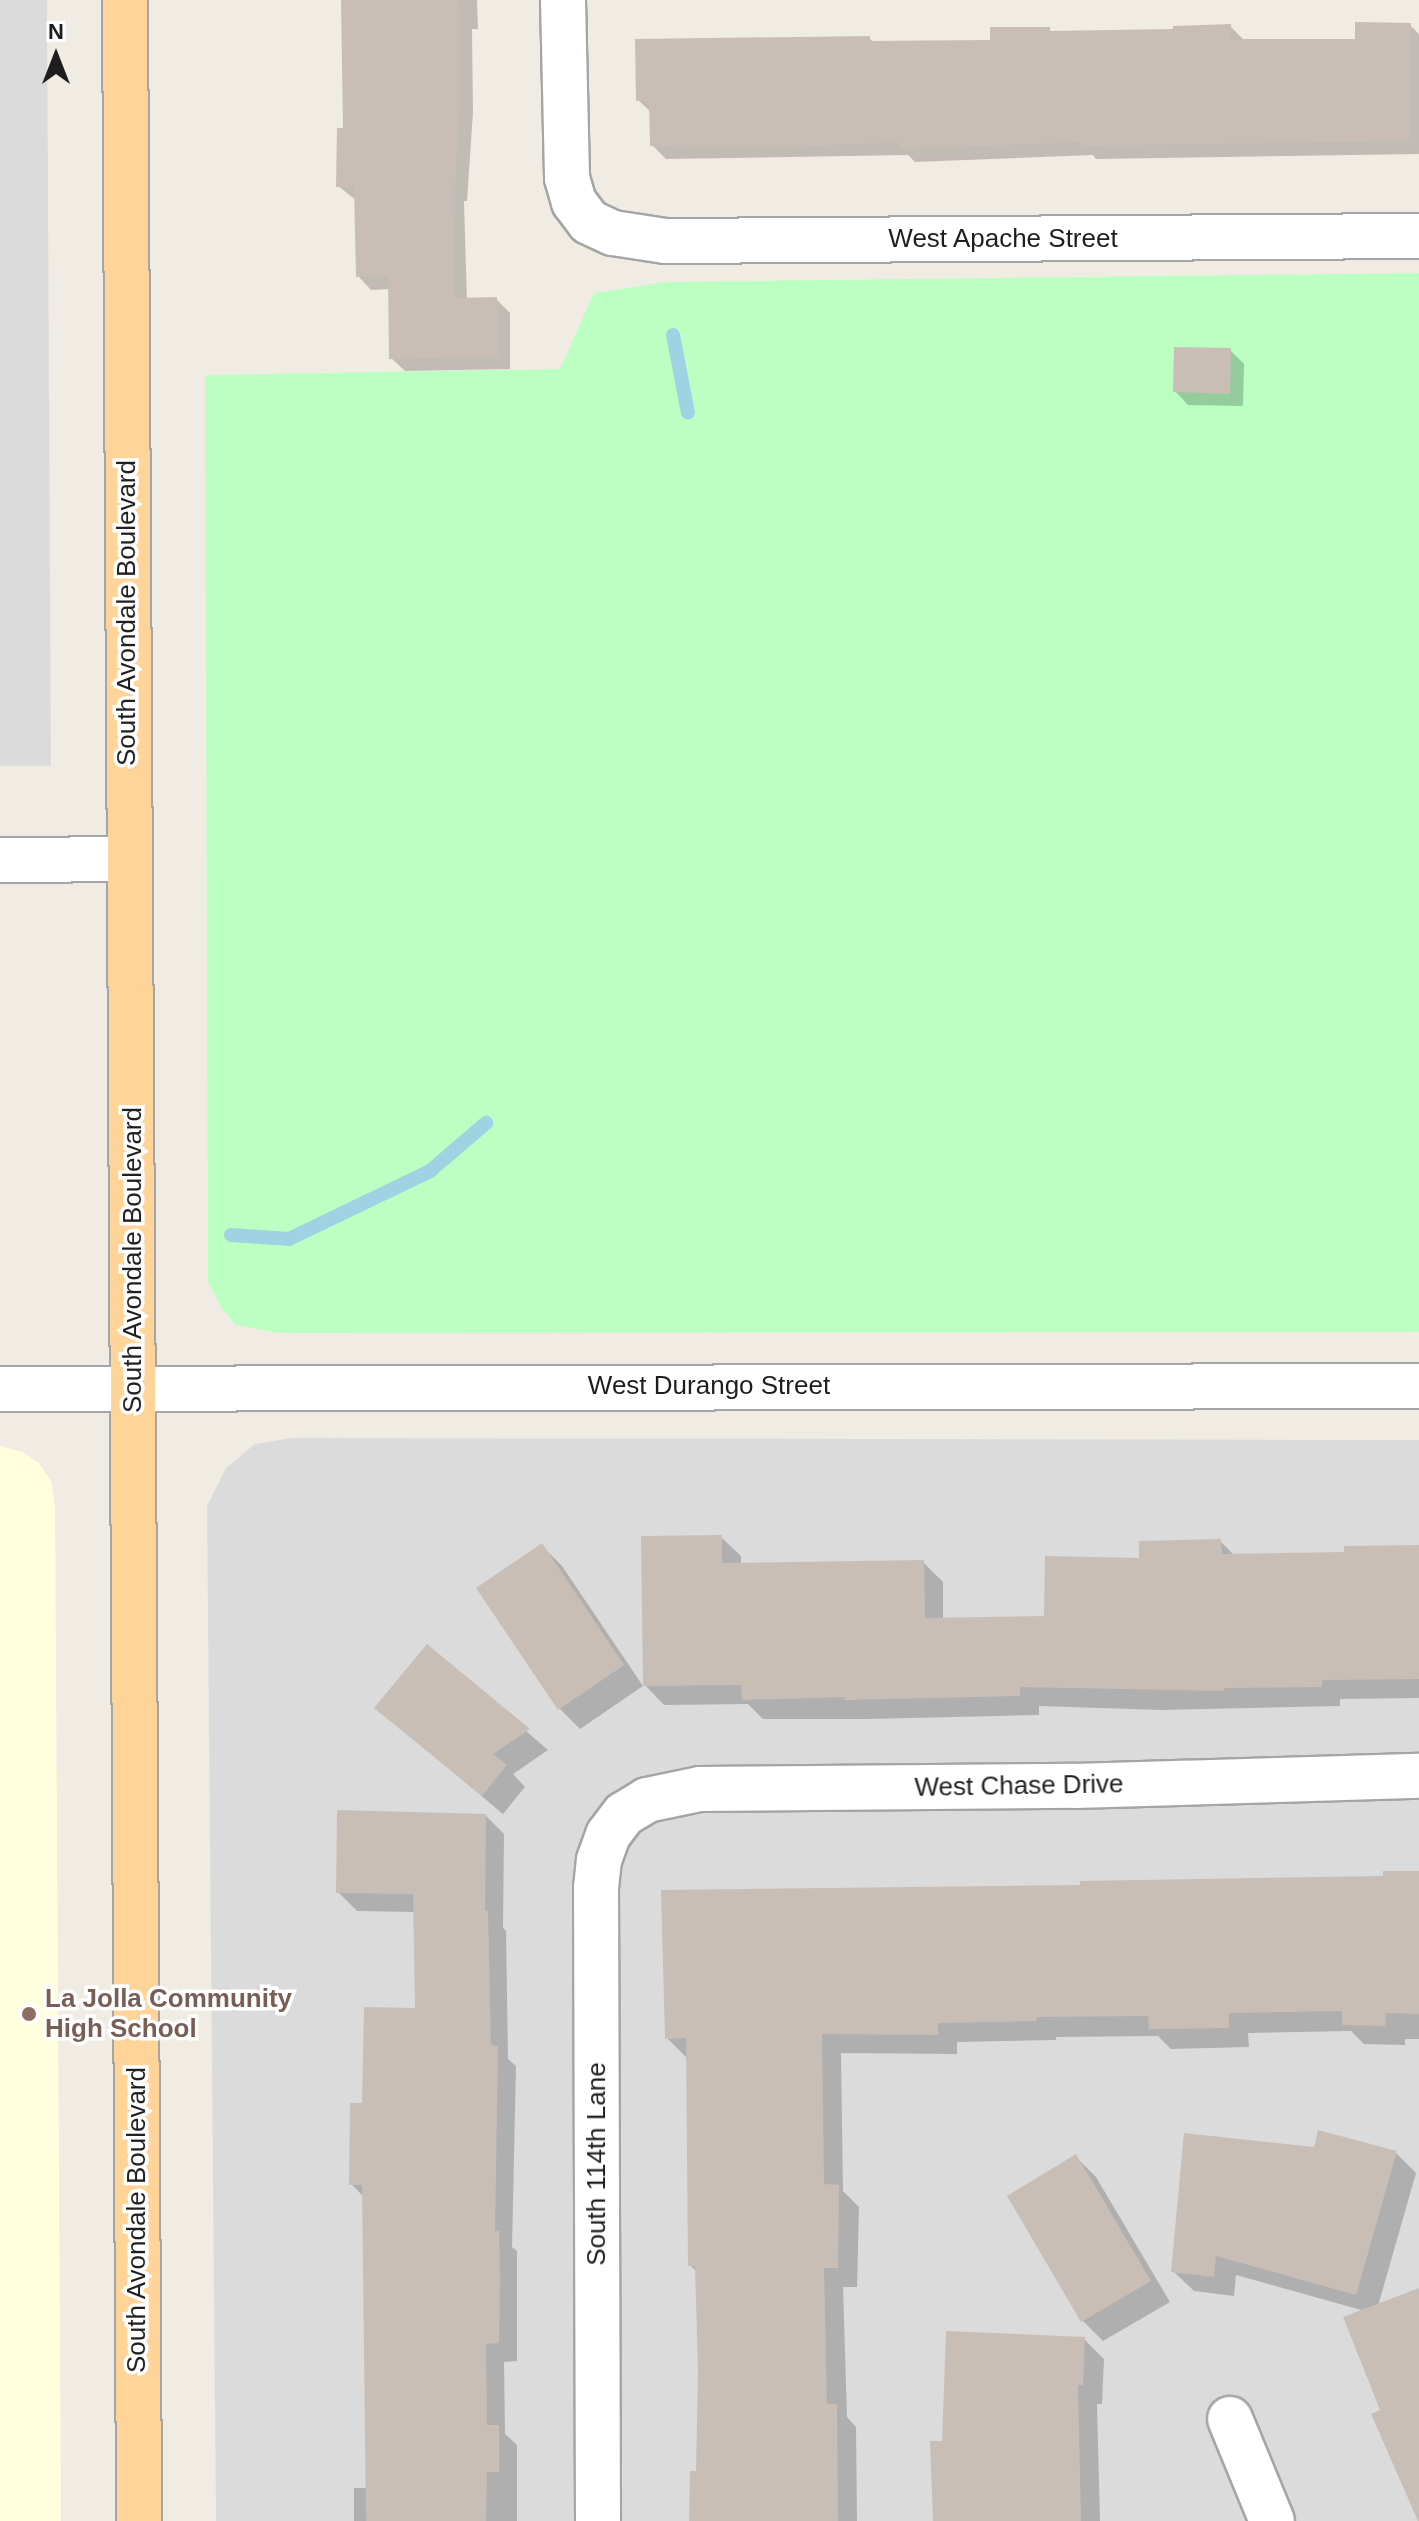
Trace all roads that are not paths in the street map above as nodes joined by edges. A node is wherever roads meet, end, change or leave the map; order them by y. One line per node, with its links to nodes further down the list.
1 (125, 0): 4 (main road, South Avondale Boulevard)
2 (563, 0): 3 (street, West Apache Street)
3 (1419, 236)
4 (130, 859): 5 (street); 6 (main road, South Avondale Boulevard)
5 (0, 860)
6 (134, 1386): 7 (street, West Durango Street); 8 (street, West Durango Street); 12 (main road, South Avondale Boulevard)
7 (1419, 1386)
8 (0, 1389)
9 (1419, 1776): 10 (street, West Chase Drive)
10 (624, 1814): 13 (street, South 114th Lane)
11 (1230, 2419): 14 (street)
12 (139, 2521)
13 (598, 2521)
14 (1272, 2521)

